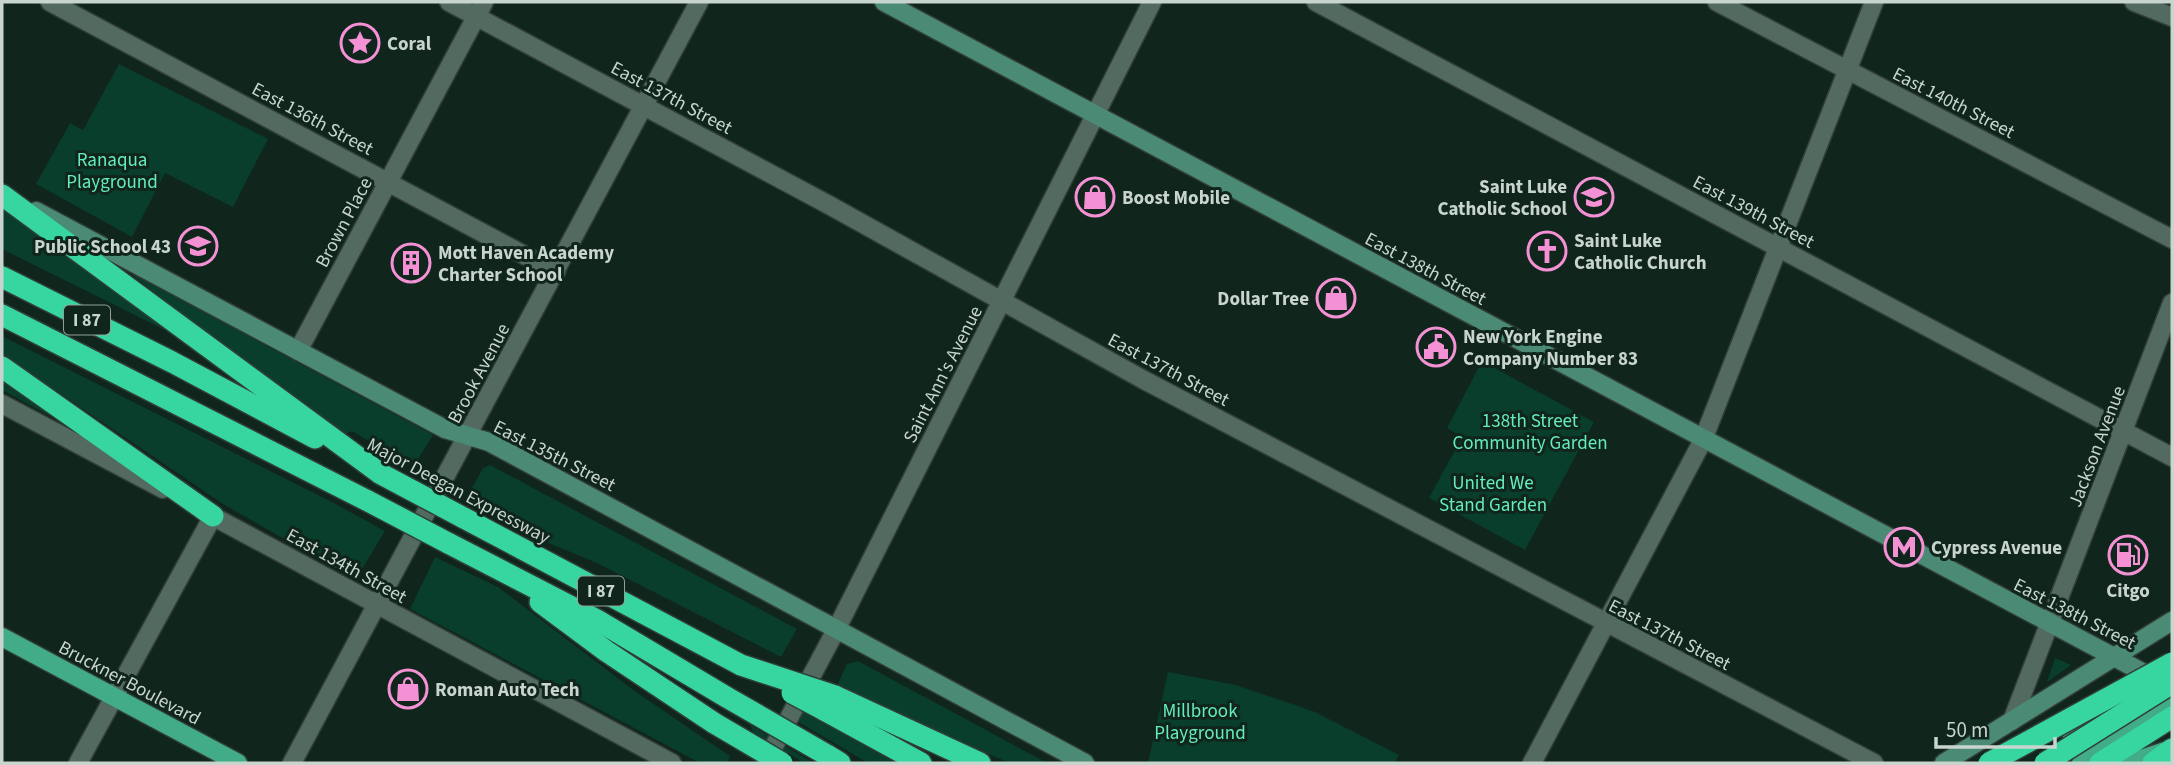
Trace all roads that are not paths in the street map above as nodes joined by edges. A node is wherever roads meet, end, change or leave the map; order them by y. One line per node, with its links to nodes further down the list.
1 (50, 2): 15 (street, East 136th Street)
2 (450, 2): 10 (street, East 137th Street)
3 (699, 2): 13 (street, Brook Avenue)
4 (884, 2): 14 (main road, East 138th Street)
5 (1152, 2): 14 (street, Saint Ann's Avenue)
6 (1316, 2): 18 (street, East 139th Street)
7 (1717, 2): 12 (street, East 140th Street)
8 (1874, 2): 12 (street)
9 (2134, 2): 11 (street)
10 (480, 9): 13 (street, East 137th Street); 15 (street, Brown Place)
11 (2172, 18)
12 (1848, 71): 17 (street, East 140th Street); 18 (street)
13 (643, 106): 19 (street, Brook Avenue); 21 (street, East 137th Street)
14 (1096, 116): 21 (street, Saint Ann's Avenue); 29 (main road, East 138th Street)
15 (387, 182): 19 (street, East 136th Street); 24 (street, Brown Place)
16 (2, 194): 24 (main road, East 135th Street); 31 (highway)
17 (2172, 239)
18 (1779, 249): 27 (street, East 139th Street); 29 (street)
19 (556, 272): 28 (street, Brook Avenue)
20 (2, 277): 31 (highway, Major Deegan Expressway / I 87)
21 (1002, 303): 36 (street, East 137th Street); 38 (street, Saint Ann's Avenue)
22 (2172, 303): 27 (street, Jackson Avenue)
23 (2, 315): 33 (highway, I 87, bridge)
24 (298, 351): 28 (main road, East 135th Street)
25 (2, 368): 32 (highway)
26 (2, 404): 32 (street, East 134th Street)
27 (2125, 431): 30 (street, East 139th Street); 37 (street, Jackson Avenue)
28 (467, 436): 34 (street, Brook Avenue); 38 (main road, East 135th Street)
29 (1703, 440): 36 (street); 37 (main road, East 138th Street)
30 (2172, 457)
31 (381, 474): 47 (highway, Major Deegan Expressway / I 87, bridge)
32 (213, 516): 34 (street, East 134th Street); 45 (street)
33 (500, 571): 52 (highway, bridge); 58 (highway, bridge)
34 (377, 605): 55 (street, Brook Avenue); 56 (street, East 134th Street)
35 (2172, 621): 41 (main road)
36 (1605, 624): 63 (street); 64 (street, East 137th Street)
37 (2049, 624): 41 (main road, East 138th Street); 49 (street, Jackson Avenue)
38 (836, 630): 57 (street, Saint Ann's Avenue); 62 (main road, East 135th Street)
39 (2, 638): 45 (main road, Bruckner Boulevard)
40 (2172, 654): 43 (main road)
41 (2116, 656): 43 (main road, East 138th Street); 49 (main road)
42 (2172, 663): 66 (highway, bridge)
43 (2149, 675): 44 (main road, East 138th Street); 67 (main road)
44 (2172, 686): 68 (highway, bridge)
45 (113, 697): 53 (street); 54 (main road, Bruckner Boulevard)
46 (2172, 702): 69 (main road)
47 (830, 703): 50 (highway, Major Deegan Expressway / I 87); 61 (highway)
48 (2172, 718): 70 (highway)
49 (2012, 721): 65 (main road)
50 (893, 747): 59 (highway); 60 (highway)
51 (2172, 749): 71 (main road); 72 (highway)
52 (833, 759)
53 (78, 763)
54 (238, 763)
55 (292, 763)
56 (672, 763)
57 (765, 763)
58 (782, 763)
59 (921, 763)
60 (931, 763)
61 (980, 763)
62 (1085, 763)
63 (1532, 763)
64 (1874, 763)
65 (1944, 763)
66 (1989, 763)
67 (2038, 763)
68 (2045, 763)
69 (2081, 763)
70 (2100, 763)
71 (2129, 763)
72 (2153, 763)

